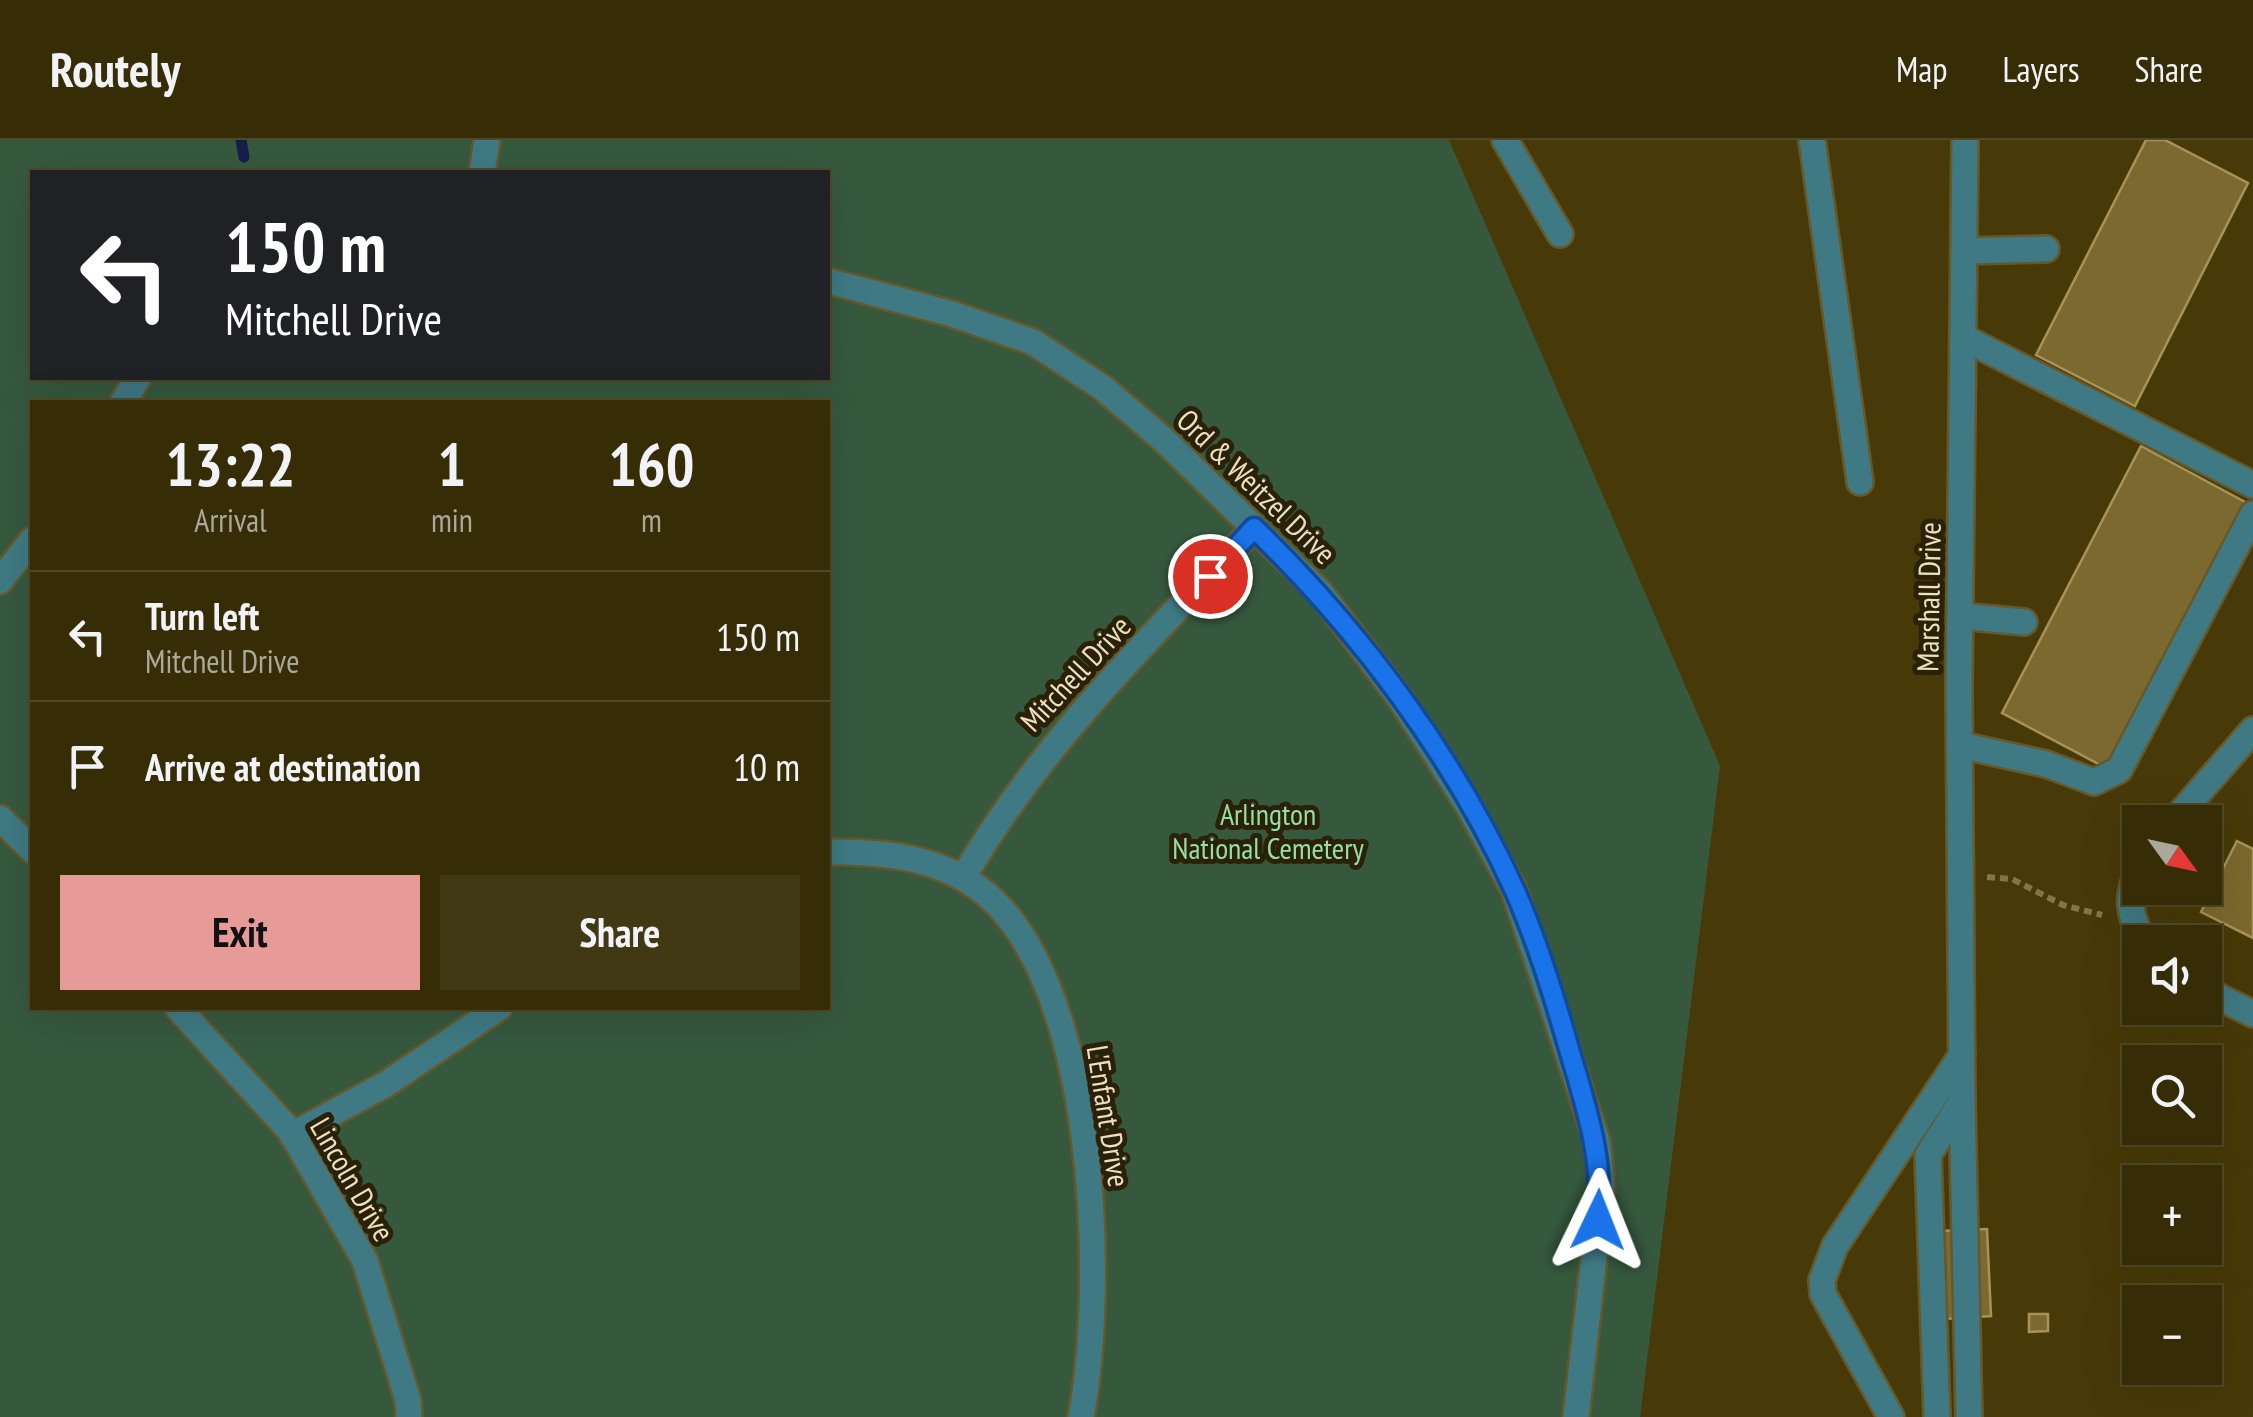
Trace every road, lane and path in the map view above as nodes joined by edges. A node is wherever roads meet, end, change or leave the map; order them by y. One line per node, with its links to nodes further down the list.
1 (487, 140): 5 (street)
2 (1504, 140): 6 (street)
3 (1812, 140): 11 (street)
4 (1966, 140): 8 (street, Marshall Drive)
5 (482, 170)
6 (1560, 234)
7 (2046, 249): 8 (street)
8 (1965, 251): 10 (street, Marshall Drive)
9 (830, 282): 14 (street, Ord & Weitzel Drive)
10 (1964, 338): 12 (street); 17 (street, Marshall Drive)
11 (1860, 482)
12 (2253, 485)
13 (2253, 514): 20 (street)
14 (1254, 528): 26 (street, Mitchell Drive); 37 (street, Ord & Weitzel Drive)
15 (30, 543): 16 (street)
16 (0, 581)
17 (1960, 616): 18 (street); 20 (street, Marshall Drive)
18 (2024, 622)
19 (2253, 730): 21 (street)
20 (1960, 745): 25 (street, Marshall Drive)
21 (2188, 805)
22 (0, 818): 23 (street)
23 (30, 848)
24 (830, 852): 26 (street, L'Enfant Drive)
25 (1961, 874): 27 (path); 32 (street, Marshall Drive)
26 (963, 878): 36 (street, L'Enfant Drive)
27 (2122, 926)
28 (2222, 998): 31 (street)
29 (180, 1010): 34 (street, Lincoln Drive)
30 (496, 1010): 34 (street)
31 (2253, 1014)
32 (1962, 1055): 33 (street, Marshall Drive); 38 (street)
33 (1962, 1101): 39 (street); 40 (street, Marshall Drive)
34 (292, 1135): 35 (street, Lincoln Drive)
35 (409, 1417)
36 (1081, 1417)
37 (1576, 1417)
38 (1890, 1417)
39 (1937, 1417)
40 (1969, 1417)

